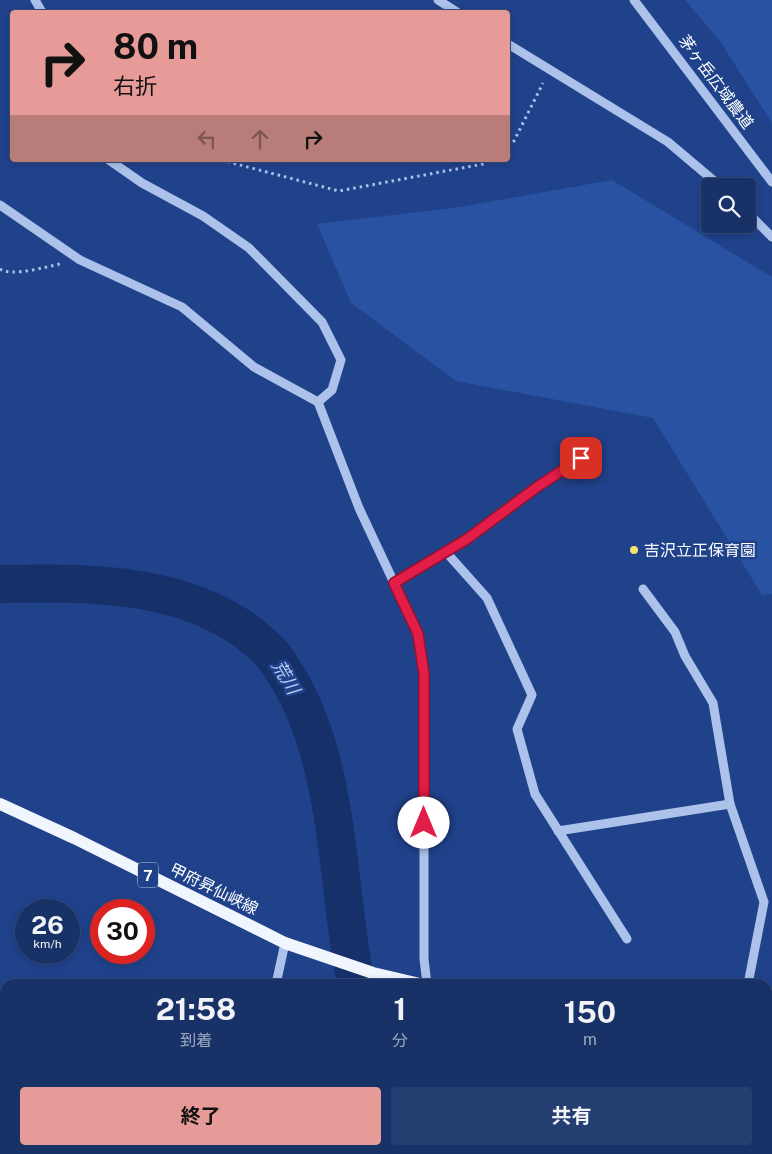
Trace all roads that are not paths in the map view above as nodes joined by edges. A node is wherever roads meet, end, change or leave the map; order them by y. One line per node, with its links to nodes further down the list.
1 (438, 0): 3 (street)
2 (634, 0): 7 (street, 茅ヶ岳広域農道)
3 (454, 10)
4 (510, 45): 6 (street)
5 (112, 162): 11 (street)
6 (711, 178)
7 (772, 182)
8 (0, 205): 11 (street)
9 (756, 221): 10 (street)
10 (772, 237)
11 (318, 402): 14 (street)
12 (596, 448): 13 (street)
13 (446, 552): 14 (street); 18 (street)
14 (394, 583): 23 (street)
15 (643, 589): 17 (street)
16 (0, 804): 20 (main road, 甲府昇仙峡線 / 7)
17 (730, 804): 18 (street); 24 (street)
18 (558, 831): 19 (street)
19 (627, 939)
20 (291, 945): 21 (street); 22 (main road, 甲府昇仙峡線 / 7)
21 (278, 979)
22 (399, 979)
23 (426, 979)
24 (749, 979)

